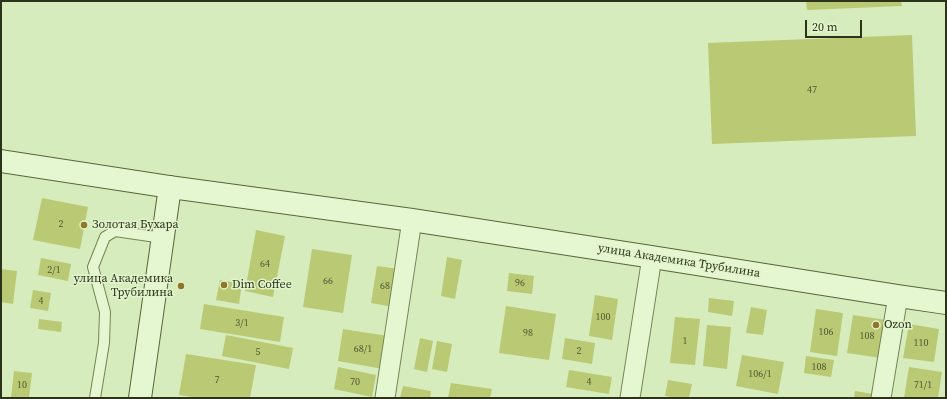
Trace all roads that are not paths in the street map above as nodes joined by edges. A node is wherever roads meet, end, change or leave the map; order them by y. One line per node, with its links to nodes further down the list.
1 (1, 161): 2 (main road, улица Академика Трубилина)
2 (170, 187): 3 (main road, улица Академика Трубилина); 4 (main road)
3 (412, 220): 5 (main road, улица Академика Трубилина); 10 (street)
4 (163, 238): 8 (lane); 9 (main road)
5 (652, 257): 6 (main road, улица Академика Трубилина); 11 (street)
6 (898, 296): 7 (main road, улица Академика Трубилина); 12 (street)
7 (946, 303)
8 (95, 398)
9 (140, 398)
10 (385, 398)
11 (630, 398)
12 (881, 398)

